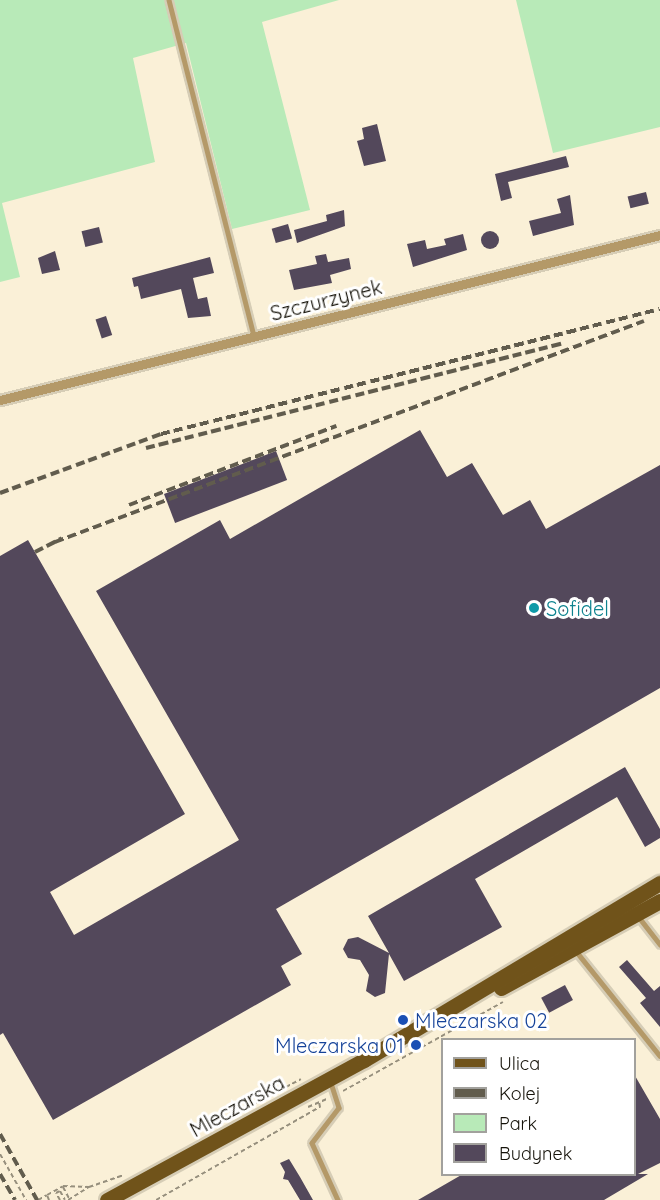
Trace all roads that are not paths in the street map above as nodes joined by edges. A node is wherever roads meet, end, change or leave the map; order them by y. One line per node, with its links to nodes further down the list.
1 (169, 0): 3 (lane)
2 (660, 235): 3 (street, Szczurzynek)
3 (254, 337): 4 (street, Szczurzynek)
4 (0, 400)
5 (660, 883): 7 (main road, Mleczarska)
6 (660, 901): 7 (main road, Mleczarska)
7 (633, 907): 8 (lane); 9 (main road, Mleczarska); 10 (main road, Mleczarska)
8 (660, 944)
9 (575, 949): 10 (main road, Mleczarska); 11 (lane)
10 (449, 1012): 12 (main road, Mleczarska)
11 (660, 1056)
12 (329, 1080): 13 (main road, Mleczarska); 14 (lane)
13 (107, 1200)
14 (338, 1200)

